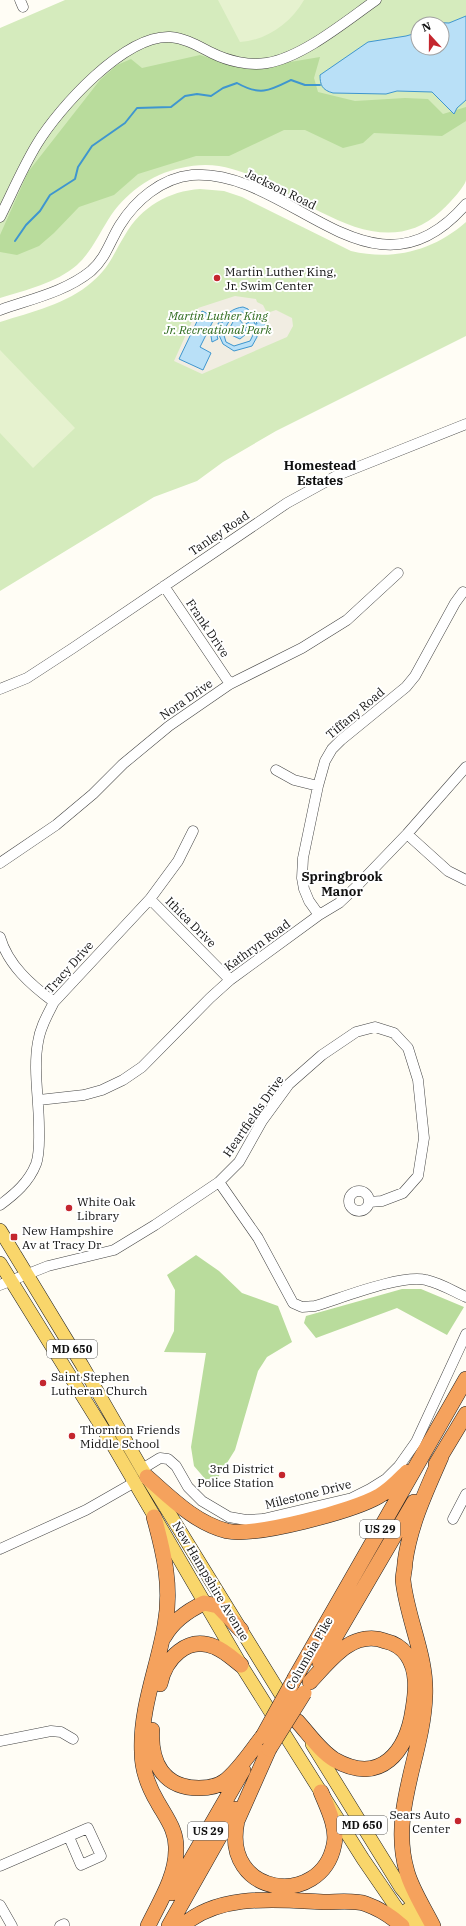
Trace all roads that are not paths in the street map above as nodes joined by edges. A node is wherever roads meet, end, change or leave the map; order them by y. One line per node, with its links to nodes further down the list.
1 (376, 0): 3 (street)
2 (466, 204): 4 (street, Jackson Road)
3 (0, 217)
4 (0, 310)
5 (466, 424): 7 (street, Tanley Road)
6 (398, 573): 9 (street, Nora Drive)
7 (164, 586): 9 (street, Frank Drive); 10 (street, Tanley Road)
8 (463, 592): 13 (street, Tiffany Road)
9 (230, 684): 16 (street, Nora Drive)
10 (0, 689)
11 (466, 767): 15 (street, Kathryn Road)
12 (276, 770): 13 (street)
13 (318, 786): 19 (street, Tiffany Road)
14 (193, 830): 18 (street, Tracy Drive)
15 (407, 834): 17 (street); 19 (street, Kathryn Road)
16 (0, 863)
17 (466, 880)
18 (150, 899): 21 (street, Ithica Drive); 22 (street, Tracy Drive)
19 (319, 915): 21 (street, Kathryn Road)
20 (0, 937): 22 (street)
21 (230, 980): 23 (street, Kathryn Road)
22 (54, 1002): 23 (street, Tracy Drive)
23 (38, 1100): 26 (street, Tracy Drive)
24 (219, 1182): 25 (street, Heartfields Drive); 29 (street, Heartfields Drive); 31 (street)
25 (369, 1202)
26 (0, 1205)
27 (0, 1230): 29 (main road, New Hampshire Avenue / MD 650)
28 (0, 1263): 30 (main road, MD 650)
29 (25, 1274): 30 (street, Heartfields Drive); 37 (main road, New Hampshire Avenue / MD 650)
30 (5, 1283): 37 (main road, MD 650)
31 (466, 1297)
32 (466, 1334): 37 (street, Milestone Drive)
33 (466, 1379): 36 (highway, Columbia Pike / US 29)
34 (466, 1414): 35 (highway, Columbia Pike / US 29)
35 (441, 1457): 46 (highway, Columbia Pike / US 29); 67 (highway)
36 (420, 1459): 37 (highway); 48 (highway, Columbia Pike / US 29, bridge)
37 (141, 1476): 39 (main road, New Hampshire Avenue / MD 650); 41 (street, Milestone Drive); 43 (main road, New Hampshire Avenue / MD 650)
38 (466, 1494): 40 (street)
39 (154, 1518): 42 (main road, New Hampshire Avenue / MD 650); 44 (highway)
40 (453, 1519)
41 (0, 1549)
42 (204, 1603): 43 (highway); 44 (highway); 45 (main road, New Hampshire Avenue / MD 650)
43 (241, 1630): 47 (main road, New Hampshire Avenue / MD 650)
44 (160, 1645): 60 (highway)
45 (241, 1665): 48 (highway); 52 (main road, New Hampshire Avenue / MD 650)
46 (307, 1687): 47 (highway); 51 (highway, Columbia Pike / US 29, bridge)
47 (297, 1721): 67 (main road, New Hampshire Avenue / MD 650)
48 (263, 1736): 61 (highway, Columbia Pike / US 29)
49 (73, 1739): 50 (street)
50 (0, 1741)
51 (269, 1750): 52 (highway); 62 (highway, Columbia Pike / US 29)
52 (321, 1792): 54 (main road, New Hampshire Avenue / MD 650)
53 (68, 1837): 55 (street)
54 (363, 1859): 65 (main road, New Hampshire Avenue / MD 650); 66 (main road)
55 (0, 1866)
56 (0, 1905): 57 (street)
57 (12, 1926)
58 (60, 1926): 59 (street)
59 (64, 1926)
60 (148, 1926)
61 (152, 1926)
62 (169, 1926)
63 (182, 1926): 64 (highway)
64 (402, 1926)
65 (409, 1926)
66 (420, 1926)
67 (432, 1926)

